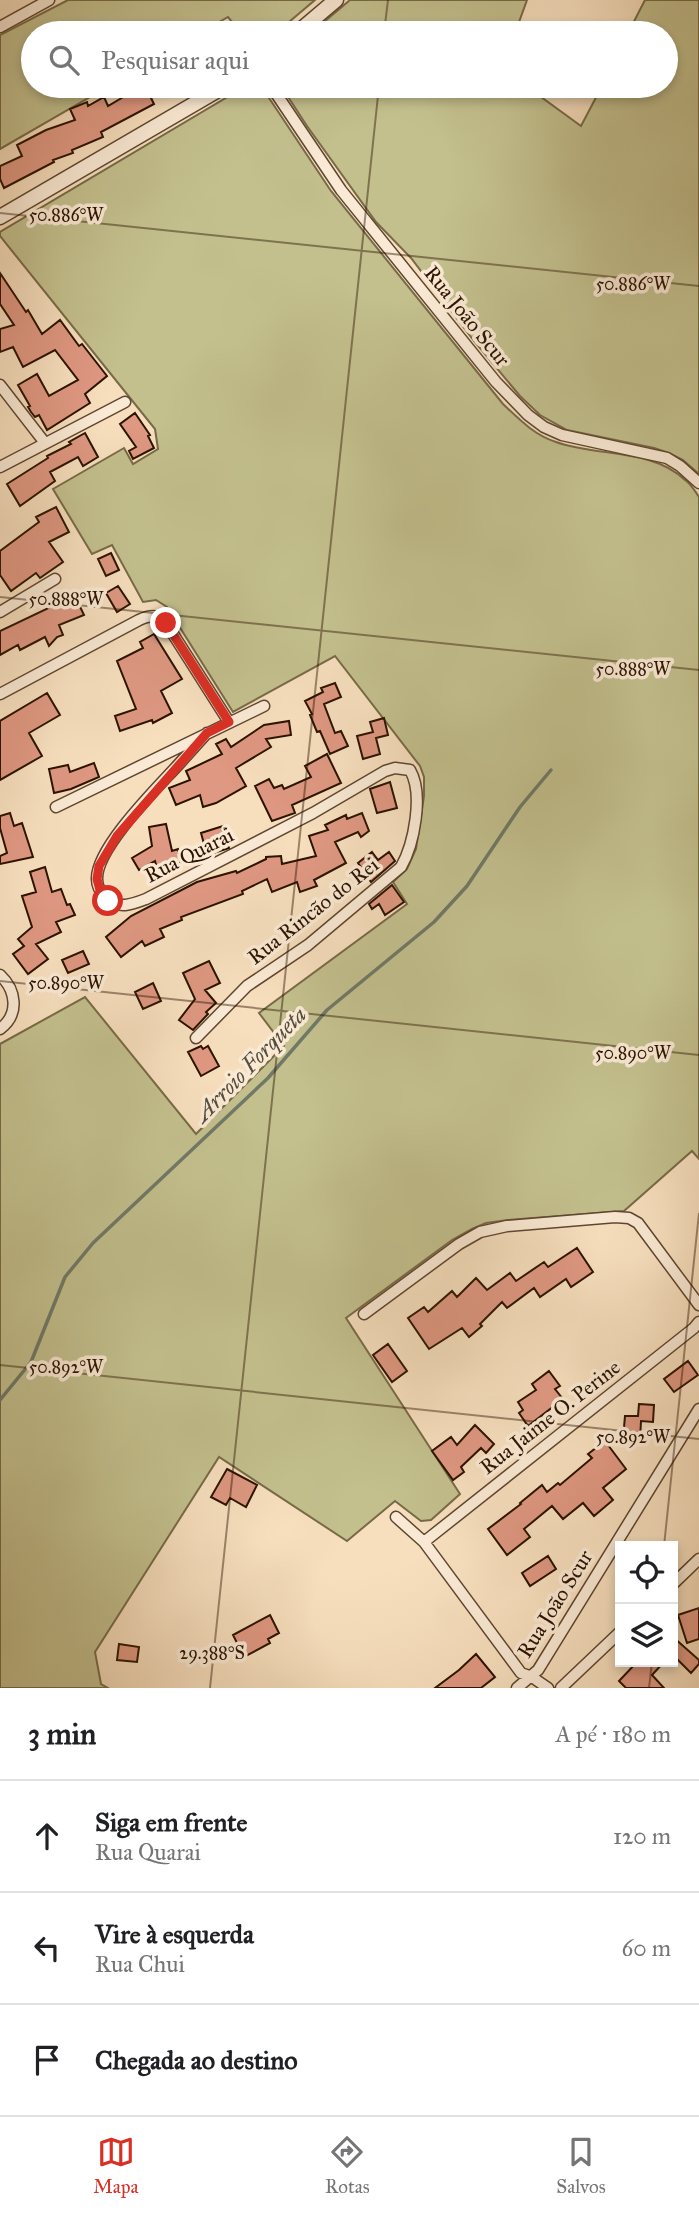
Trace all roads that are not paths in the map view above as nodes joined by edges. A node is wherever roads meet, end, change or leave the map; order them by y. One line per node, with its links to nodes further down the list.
1 (49, 0): 4 (street)
2 (336, 0): 3 (street)
3 (311, 21)
4 (0, 27)
5 (204, 98): 7 (street)
6 (279, 98): 12 (street, Rua João Scur)
7 (0, 217)
8 (0, 385): 10 (street)
9 (125, 402): 10 (street)
10 (45, 443): 11 (street)
11 (0, 467)
12 (699, 483)
13 (55, 579): 14 (street)
14 (0, 612)
15 (0, 694): 17 (street)
16 (264, 706): 17 (street)
17 (229, 722): 18 (street)
18 (207, 733): 19 (street, Rua Quarai); 20 (street)
19 (395, 768): 23 (street, Rua Rincão do Rei)
20 (56, 807)
21 (0, 975): 22 (street)
22 (0, 1028)
23 (196, 1038)
24 (699, 1305): 25 (street)
25 (364, 1314)
26 (699, 1322): 29 (street, Rua Jaime O. Perine)
27 (699, 1409): 33 (street, Rua João Scur)
28 (396, 1517): 29 (street)
29 (424, 1542): 33 (street)
30 (697, 1565): 31 (street)
31 (678, 1580)
32 (615, 1637): 36 (street)
33 (532, 1677): 34 (street); 35 (street)
34 (517, 1688)
35 (548, 1688)
36 (561, 1688)

